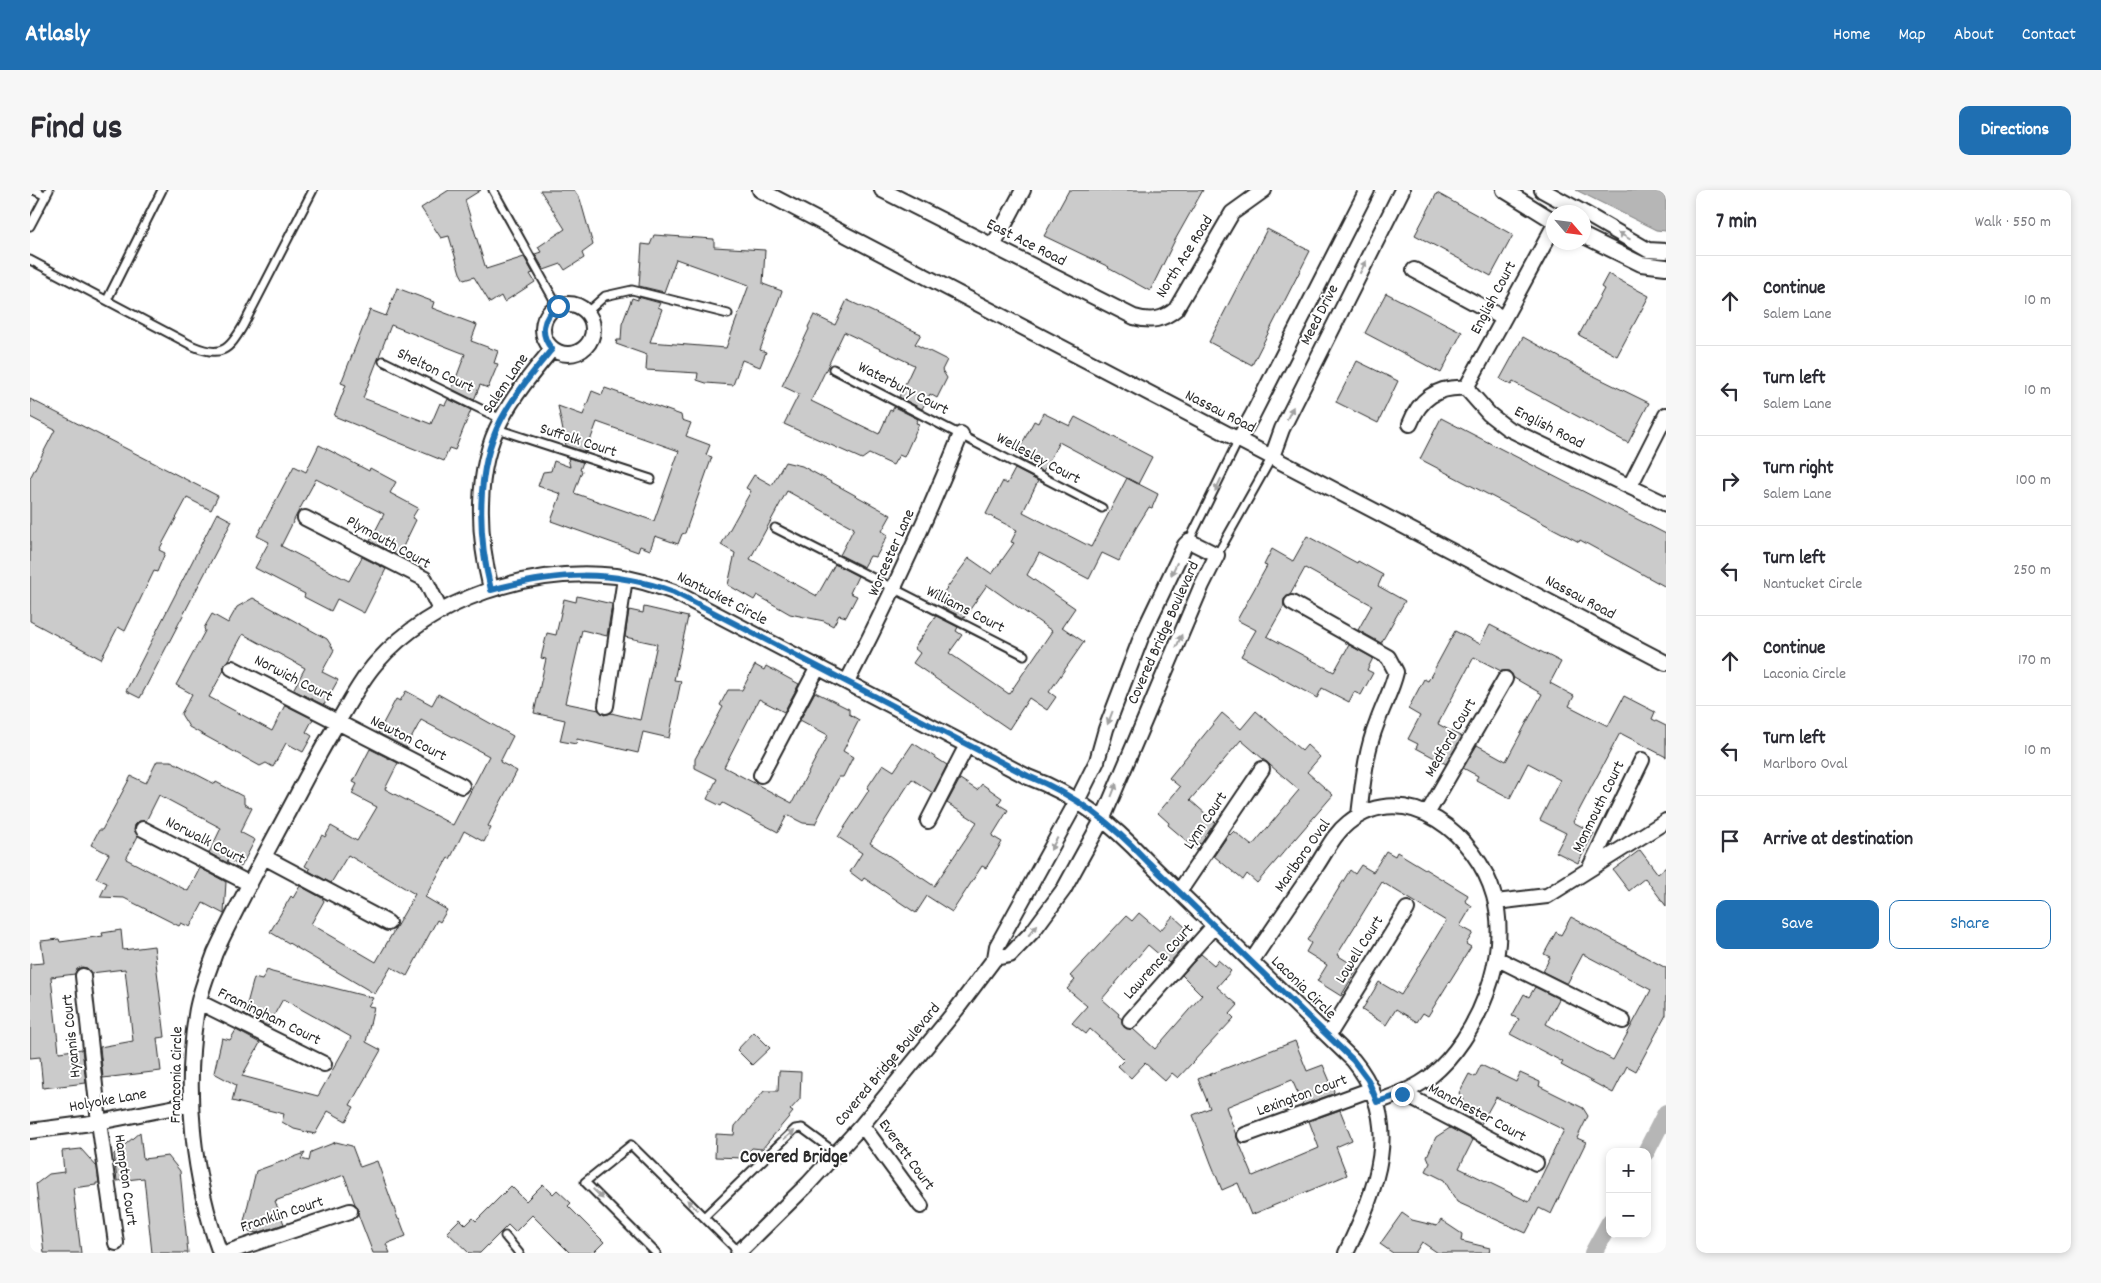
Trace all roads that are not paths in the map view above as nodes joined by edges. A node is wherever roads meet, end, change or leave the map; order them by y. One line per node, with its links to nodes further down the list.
1 (34, 190): 13 (lane)
2 (162, 190): 25 (lane)
3 (313, 190): 25 (lane)
4 (493, 190): 26 (lane)
5 (760, 190): 39 (street, Nassau Road)
6 (882, 190): 20 (street, East Ace Road)
7 (1023, 190): 20 (street)
8 (1264, 190): 30 (street, North Ace Road)
9 (1367, 190): 39 (street, Meed Drive)
10 (1402, 190): 40 (street, Meed Drive, one-way to 10)
11 (1504, 190): 15 (street)
12 (1542, 190): 14 (street)
13 (48, 193): 17 (lane)
14 (1569, 205)
15 (1546, 216)
16 (1591, 218): 21 (street, one-way to 16)
17 (30, 226)
18 (1591, 239): 23 (street)
19 (1546, 240): 29 (street, English Court)
20 (993, 246): 30 (street, East Ace Road)
21 (1666, 250)
22 (30, 260): 25 (lane)
23 (1666, 267)
24 (1414, 270): 29 (street)
25 (107, 300)
26 (558, 306): 27 (street); 31 (street, Salem Lane)
27 (586, 313): 28 (lane); 31 (street, Salem Lane)
28 (728, 314)
29 (1503, 318): 34 (street, English Court)
30 (1157, 320)
31 (552, 349): 36 (street, Salem Lane)
32 (383, 361): 36 (lane, Shelton Court)
33 (833, 369): 38 (lane, Waterbury Court)
34 (1466, 388): 37 (street); 42 (street, English Road)
35 (1666, 416): 42 (street)
36 (499, 424): 41 (lane, Suffolk Court); 51 (street, Salem Lane)
37 (1410, 424)
38 (961, 434): 44 (lane, Wellesley Court); 50 (street, Worcester Lane)
39 (1238, 441): 40 (street, Nassau Road); 47 (lane, one-way to 47)
40 (1272, 457): 48 (lane); 55 (street, Nassau Road)
41 (651, 479)
42 (1630, 486): 43 (street, English Road)
43 (1666, 504)
44 (1102, 508)
45 (304, 518): 53 (street, Plymouth Court)
46 (775, 528): 50 (lane, Williams Court)
47 (1189, 541): 48 (street, Covered Bridge Boulevard); 68 (street, Covered Bridge Boulevard, one-way to 68)
48 (1217, 555): 71 (street, Covered Bridge Boulevard, one-way to 48)
49 (625, 578): 51 (street, Nantucket Circle); 56 (street, Nantucket Circle); 60 (street)
50 (893, 589): 54 (lane, Williams Court); 59 (street, Worcester Lane)
51 (491, 590): 53 (street, Nantucket Circle)
52 (1292, 603): 70 (street)
53 (441, 612): 61 (street, Nantucket Circle)
54 (1024, 655)
55 (1666, 663)
56 (818, 667): 59 (street, Nantucket Circle); 66 (street)
57 (232, 668): 61 (street, Norwich Court)
58 (1505, 679): 69 (street, Medford Court)
59 (847, 682): 62 (street, Nantucket Circle)
60 (606, 706)
61 (338, 722): 65 (street, Nantucket Circle); 67 (street, Newton Court)
62 (967, 745): 68 (street, Nantucket Circle); 72 (street)
63 (1642, 760): 76 (street, Monmouth Court)
64 (1262, 769): 78 (street, Lynn Court)
65 (310, 771): 75 (street, Franconia Circle)
66 (761, 775)
67 (462, 786)
68 (1077, 801): 71 (street, Laconia Circle); 83 (street, Covered Bridge Boulevard, one-way to 83)
69 (1427, 814): 70 (street, Marlboro Oval); 79 (street, Marlboro Oval)
70 (1359, 815): 85 (street, Marlboro Oval)
71 (1103, 818): 78 (street, Laconia Circle); 83 (street, Covered Bridge Boulevard, one-way to 71)
72 (928, 821)
73 (1666, 821): 76 (street)
74 (143, 829): 77 (street, Norwalk Court)
75 (264, 857): 77 (street, Franconia Circle); 81 (street)
76 (1589, 870): 79 (street)
77 (250, 884): 87 (street, Franconia Circle)
78 (1179, 892): 82 (street, Laconia Circle)
79 (1496, 902): 84 (street, Marlboro Oval)
80 (1407, 909): 90 (street, Lowell Court)
81 (388, 923)
82 (1214, 926): 85 (street, Laconia Circle); 88 (street, Lawrence Court)
83 (995, 958): 96 (street, Covered Bridge Boulevard)
84 (1496, 958): 89 (street); 92 (street, Marlboro Oval)
85 (1251, 962): 90 (street, Laconia Circle)
86 (83, 976): 95 (street, Hyannis Court)
87 (199, 1002): 91 (street, Framingham Court); 94 (street, Franconia Circle)
88 (1130, 1020)
89 (1623, 1021)
90 (1328, 1036): 93 (street, Laconia Circle)
91 (324, 1064)
92 (1402, 1094): 93 (street, Marlboro Oval); 100 (street, Manchester Court)
93 (1374, 1095): 98 (street, Lexington Court); 111 (street, Laconia Circle)
94 (191, 1104): 95 (street, Holyoke Lane); 107 (street, Franconia Circle)
95 (99, 1122): 97 (street, Holyoke Lane); 105 (street, Hampton Court)
96 (862, 1125): 99 (street, Covered Bridge Boulevard); 101 (street, Everett Court)
97 (30, 1131)
98 (1245, 1135)
99 (836, 1153): 103 (lane, one-way to 99); 106 (street, Covered Bridge Boulevard)
100 (1536, 1163)
101 (921, 1206)
102 (350, 1211): 108 (street, Franklin Court)
103 (704, 1217): 106 (lane); 110 (lane, one-way to 110)
104 (505, 1236): 109 (lane)
105 (116, 1243)
106 (738, 1252)
107 (220, 1253)
108 (225, 1253)
109 (519, 1253)
110 (656, 1253)
111 (1346, 1253)

